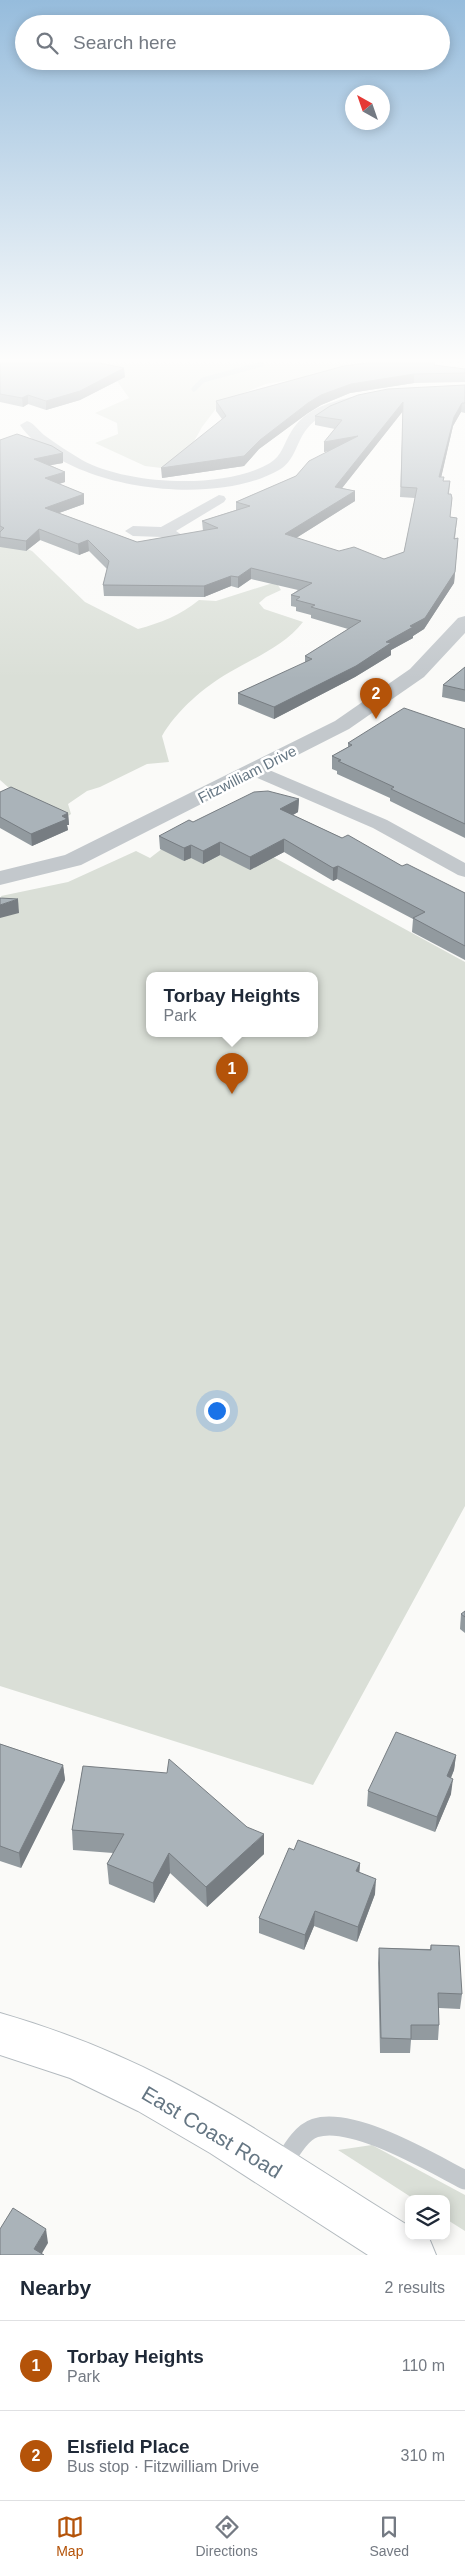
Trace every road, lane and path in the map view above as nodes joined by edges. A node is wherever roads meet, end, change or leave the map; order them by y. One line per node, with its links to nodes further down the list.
1 (90, 468): 4 (street)
2 (268, 468): 3 (street)
3 (254, 475): 4 (street); 5 (street)
4 (202, 484): 5 (street)
5 (219, 499): 6 (street)
6 (133, 530)
7 (465, 622): 8 (street, Fitzwilliam Drive)
8 (255, 770): 9 (street); 10 (street, Fitzwilliam Drive)
9 (465, 871)
10 (0, 878)
11 (0, 2034): 12 (main road, East Coast Road)
12 (278, 2170): 13 (lane); 14 (main road, East Coast Road)
13 (465, 2180)
14 (412, 2255)

